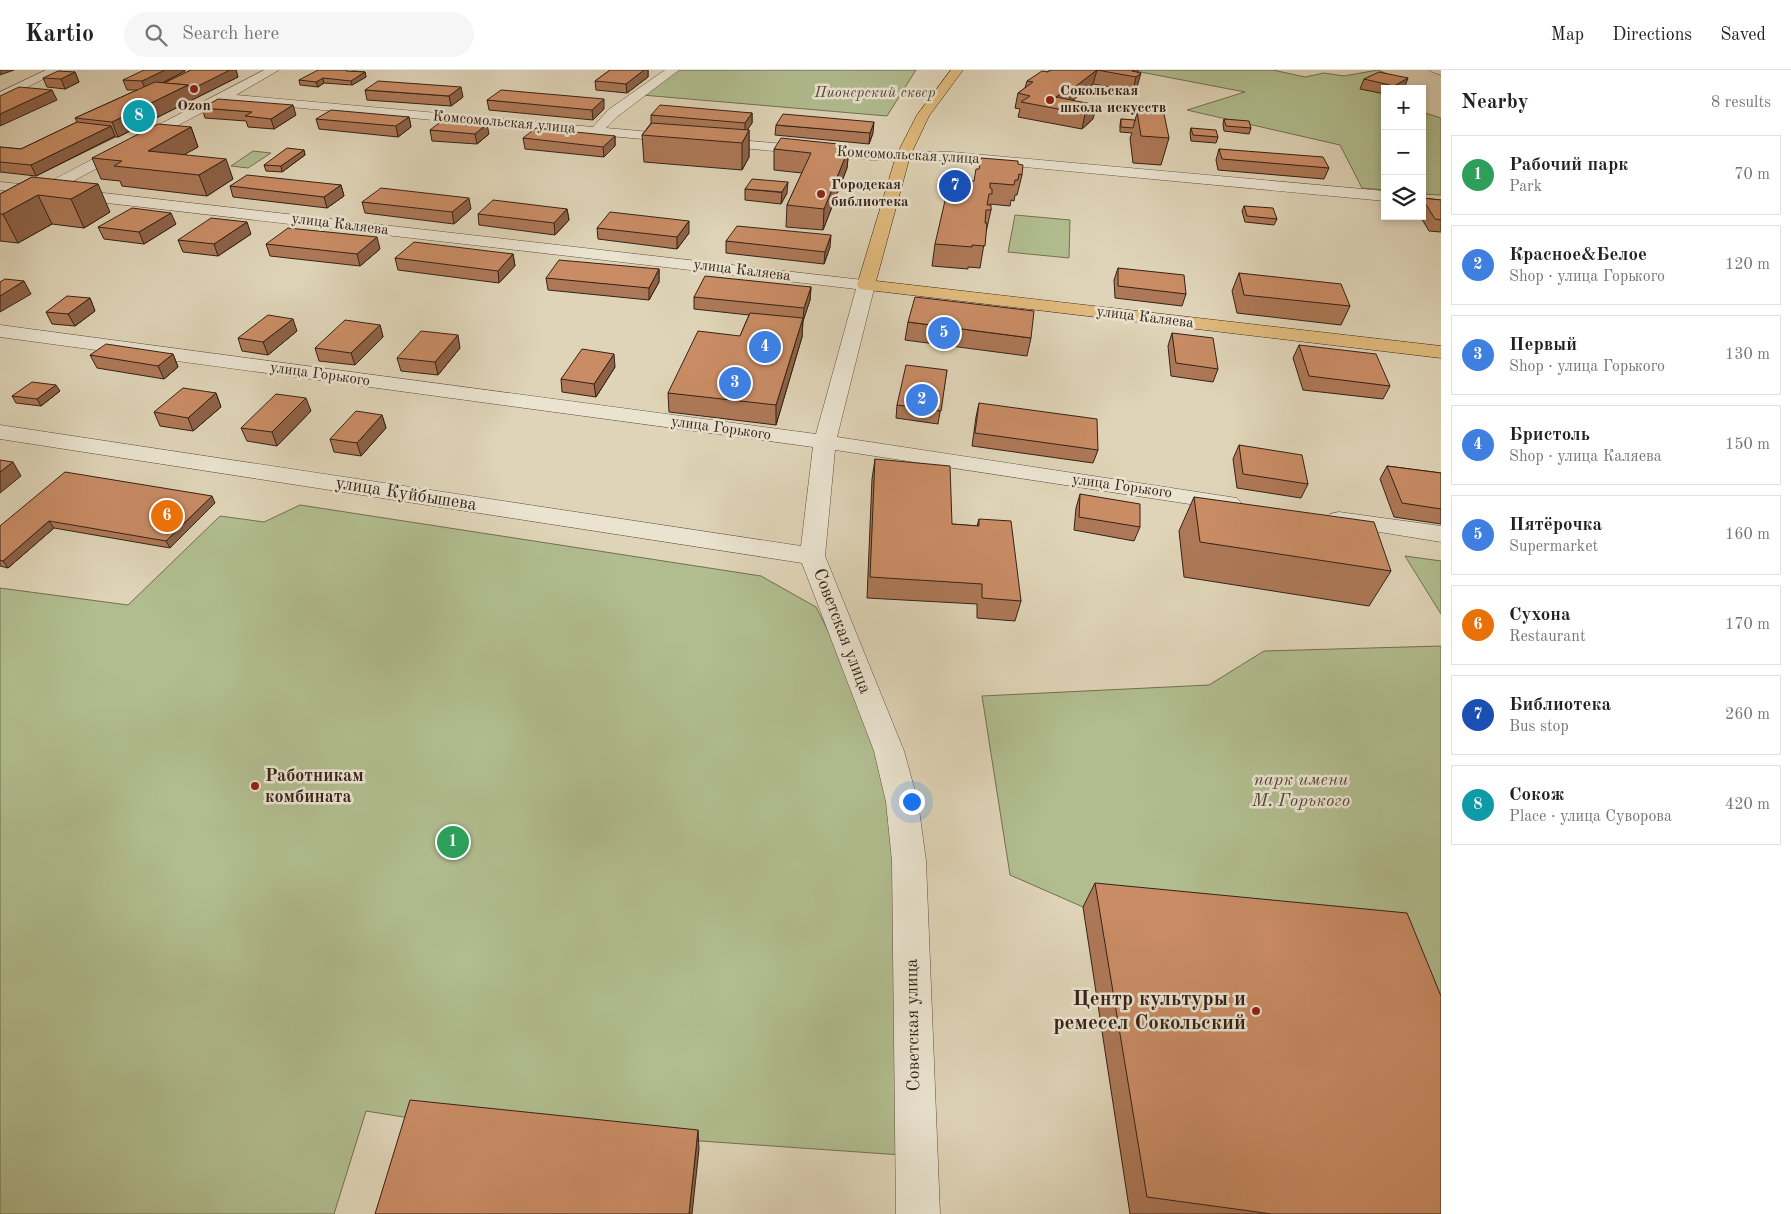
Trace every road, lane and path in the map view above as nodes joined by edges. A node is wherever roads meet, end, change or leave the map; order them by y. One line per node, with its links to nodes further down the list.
1 (54, 70): 7 (street)
2 (273, 70): 8 (street)
3 (673, 70): 9 (street)
4 (957, 70): 10 (main road, Советская улица)
5 (1436, 70): 6 (street)
6 (1441, 71)
7 (0, 97)
8 (221, 98): 9 (street, Комсомольская улица); 12 (street)
9 (596, 131): 10 (street, Комсомольская улица)
10 (903, 156): 13 (street, Комсомольская улица); 15 (main road, Советская улица)
11 (0, 186): 12 (street, улица Каляева)
12 (43, 191): 14 (street); 15 (street, улица Каляева)
13 (1381, 196)
14 (0, 214)
15 (866, 285): 17 (main road, улица Каляева); 19 (street, Советская улица)
16 (0, 332): 19 (street, улица Горького)
17 (1441, 352)
18 (0, 432): 23 (street, улица Куйбышева)
19 (824, 442): 20 (street, улица Горького); 23 (street, Советская улица)
20 (1245, 505)
21 (1324, 517): 22 (street)
22 (1441, 534)
23 (812, 556): 24 (street, Советская улица)
24 (918, 1214)

